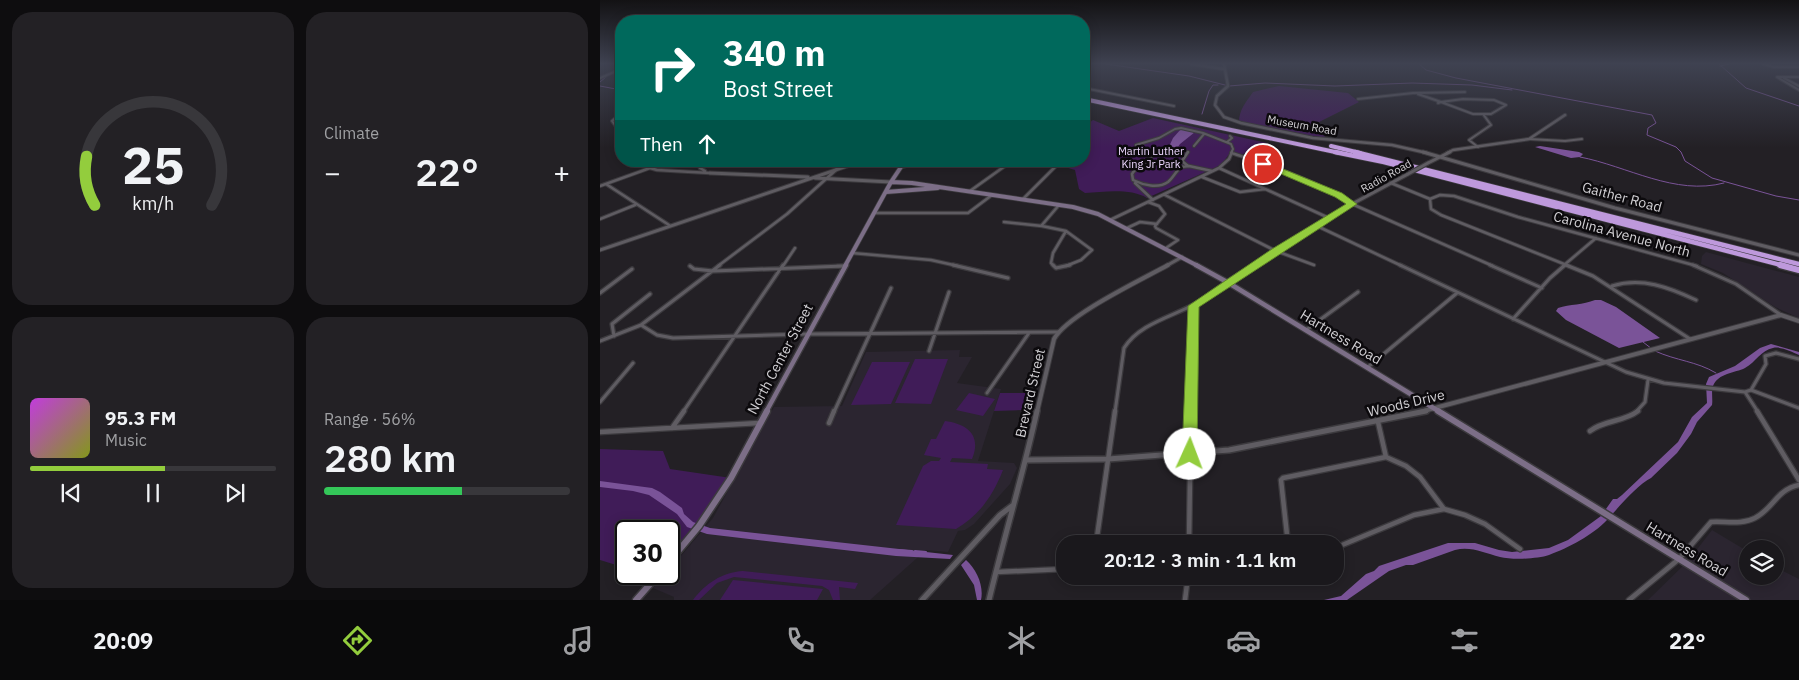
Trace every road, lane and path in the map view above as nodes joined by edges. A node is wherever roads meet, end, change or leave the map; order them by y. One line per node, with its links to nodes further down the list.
1 (1104, 92): 9 (street)
2 (1223, 92): 23 (street, Museum Road)
3 (1464, 92): 4 (street)
4 (1418, 94): 7 (street); 8 (street)
5 (1090, 98): 80 (highway)
6 (1090, 98): 88 (highway)
7 (1358, 99)
8 (1438, 102): 10 (street); 10 (street)
9 (1174, 106)
10 (1482, 114): 19 (street)
11 (1565, 115): 14 (street, Radio Road)
12 (1204, 134): 16 (street); 17 (street); 18 (street)
13 (1230, 136): 16 (street)
14 (1529, 139): 15 (street); 19 (street, Radio Road)
15 (1582, 139)
16 (1226, 142): 21 (street)
17 (1136, 145)
18 (1194, 146)
19 (1478, 147): 23 (street, Radio Road)
20 (1188, 152): 24 (street)
21 (1232, 153): 34 (street); 59 (street)
22 (1152, 156): 41 (street)
23 (1440, 156): 43 (street, Radio Road, bridge); 78 (street, Gaither Road)
24 (1182, 161): 25 (street); 31 (street)
25 (1189, 166): 31 (street); 36 (street)
26 (701, 167): 37 (street)
27 (843, 167): 35 (street)
28 (904, 167): 33 (street)
29 (1004, 167): 51 (street)
30 (1055, 167): 55 (street)
31 (1178, 167): 45 (street)
32 (650, 168): 37 (street); 44 (street)
33 (900, 168): 42 (main road, North Center Street)
34 (1219, 168): 36 (street); 49 (street)
35 (837, 169): 39 (street); 40 (street)
36 (1213, 171): 38 (street)
37 (710, 173): 39 (street)
38 (1202, 176): 49 (street); 52 (street)
39 (811, 178): 40 (street); 67 (street)
40 (826, 179): 42 (street); 87 (street)
41 (1133, 180): 45 (street); 48 (street)
42 (891, 182): 47 (main road, Hartness Road); 50 (main road, North Center Street)
43 (1391, 183): 54 (street); 59 (street, Radio Road)
44 (606, 184): 46 (street); 60 (street)
45 (1148, 184): 48 (street)
46 (600, 186)
47 (939, 188): 50 (main road); 51 (main road, Hartness Road)
48 (1140, 188): 56 (street)
49 (1265, 189): 62 (street)
50 (886, 192): 61 (main road, North Center Street)
51 (969, 192): 53 (main road, Hartness Road)
52 (1164, 194): 56 (street); 76 (street)
53 (992, 195): 55 (main road, Hartness Road); 61 (street)
54 (1430, 199): 72 (street, Carolina Avenue North); 82 (street)
55 (1023, 200): 58 (main road, Hartness Road)
56 (1153, 200): 57 (street)
57 (1148, 202): 64 (street); 66 (street)
58 (1059, 204): 64 (main road, Hartness Road); 68 (street)
59 (1352, 204): 62 (street, Radio Road); 93 (street)
60 (636, 205): 63 (street); 67 (street)
61 (874, 213): 77 (main road, North Center Street)
62 (1329, 218): 69 (street, Radio Road)
63 (600, 219)
64 (1110, 220): 70 (main road, Hartness Road)
65 (1004, 222): 68 (street)
66 (1157, 224): 70 (street); 74 (street)
67 (669, 225): 75 (street)
68 (1042, 226): 71 (street)
69 (1317, 226): 76 (street, Radio Road); 97 (street)
70 (1126, 228): 74 (main road, Hartness Road)
71 (1066, 231): 71 (street)
72 (1596, 238): 82 (street); 101 (street, Carolina Avenue North)
73 (795, 248): 86 (street)
74 (1166, 248): 79 (main road, Hartness Road)
75 (600, 250)
76 (1276, 251): 81 (street); 90 (street, Radio Road)
77 (852, 253): 84 (main road, North Center Street); 89 (street)
78 (1799, 255)
79 (1182, 257): 90 (main road, Hartness Road); 107 (street)
80 (1799, 262)
81 (1314, 265)
82 (1566, 265): 91 (street); 93 (street)
83 (690, 266): 87 (street)
84 (844, 266): 86 (street); 110 (main road, North Center Street)
85 (632, 269): 96 (street)
86 (780, 270): 87 (street); 112 (street)
87 (713, 271): 104 (street)
88 (1799, 271)
89 (1008, 278)
90 (1227, 282): 100 (street); 105 (main road, Hartness Road)
91 (1612, 286): 99 (street); 113 (street)
92 (892, 288): 108 (street)
93 (1542, 288): 102 (street)
94 (949, 292): 106 (street)
95 (1358, 292): 105 (street)
96 (600, 293)
97 (1457, 293): 102 (street); 119 (street)
98 (650, 294): 111 (street)
99 (1696, 300)
100 (1193, 306): 133 (street); 135 (street)
101 (1782, 314): 103 (street, Carolina Avenue North); 113 (street, Woods Drive)
102 (1512, 319): 118 (street)
103 (1799, 322)
104 (641, 325): 111 (street); 112 (street)
105 (1305, 330): 119 (main road, Hartness Road)
106 (937, 332): 108 (street); 109 (street); 115 (street)
107 (1058, 332): 109 (street); 136 (street, Brevard Street)
108 (872, 333): 110 (street); 129 (street)
109 (1029, 333): 123 (street)
110 (808, 334): 112 (street); 128 (main road, North Center Street)
111 (614, 336): 114 (street)
112 (735, 337): 130 (street)
113 (1691, 340): 118 (street, Woods Drive)
114 (600, 341)
115 (929, 351)
116 (1799, 358): 121 (street)
117 (633, 362): 124 (street)
118 (1603, 363): 120 (street); 125 (street, Woods Drive)
119 (1367, 368): 125 (main road, Hartness Road)
120 (1648, 380): 122 (street); 131 (street)
121 (1751, 390): 122 (street); 126 (street)
122 (1745, 392): 137 (street)
123 (986, 393)
124 (600, 402)
125 (1434, 408): 127 (street, Woods Drive); 147 (main road, Hartness Road)
126 (1799, 408)
127 (1378, 422): 133 (street, Woods Drive); 134 (street)
128 (760, 423): 130 (street); 145 (main road, North Center Street)
129 (829, 423)
130 (672, 428): 132 (street)
131 (1590, 431)
132 (600, 432)
133 (1190, 454): 135 (street, Woods Drive); 142 (street)
134 (1386, 457): 140 (street); 143 (street)
135 (1108, 459): 136 (street, Woods Drive); 141 (street)
136 (1026, 460): 139 (street, Brevard Street)
137 (1799, 480)
138 (1799, 485): 147 (street)
139 (1012, 506): 149 (street, Brevard Street); 153 (street)
140 (1444, 509): 144 (street); 146 (street)
141 (1097, 535)
142 (1189, 535)
143 (1287, 535)
144 (1344, 544)
145 (680, 548)
146 (1520, 549)
147 (1679, 559): 156 (street); 157 (main road, Hartness Road)
148 (1056, 569): 149 (street)
149 (996, 572): 154 (street, Brevard Street)
150 (649, 585): 152 (main road)
151 (1187, 585): 155 (street)
152 (636, 600)
153 (922, 600)
154 (989, 600)
155 (1185, 600)
156 (1629, 600)
157 (1746, 600)

